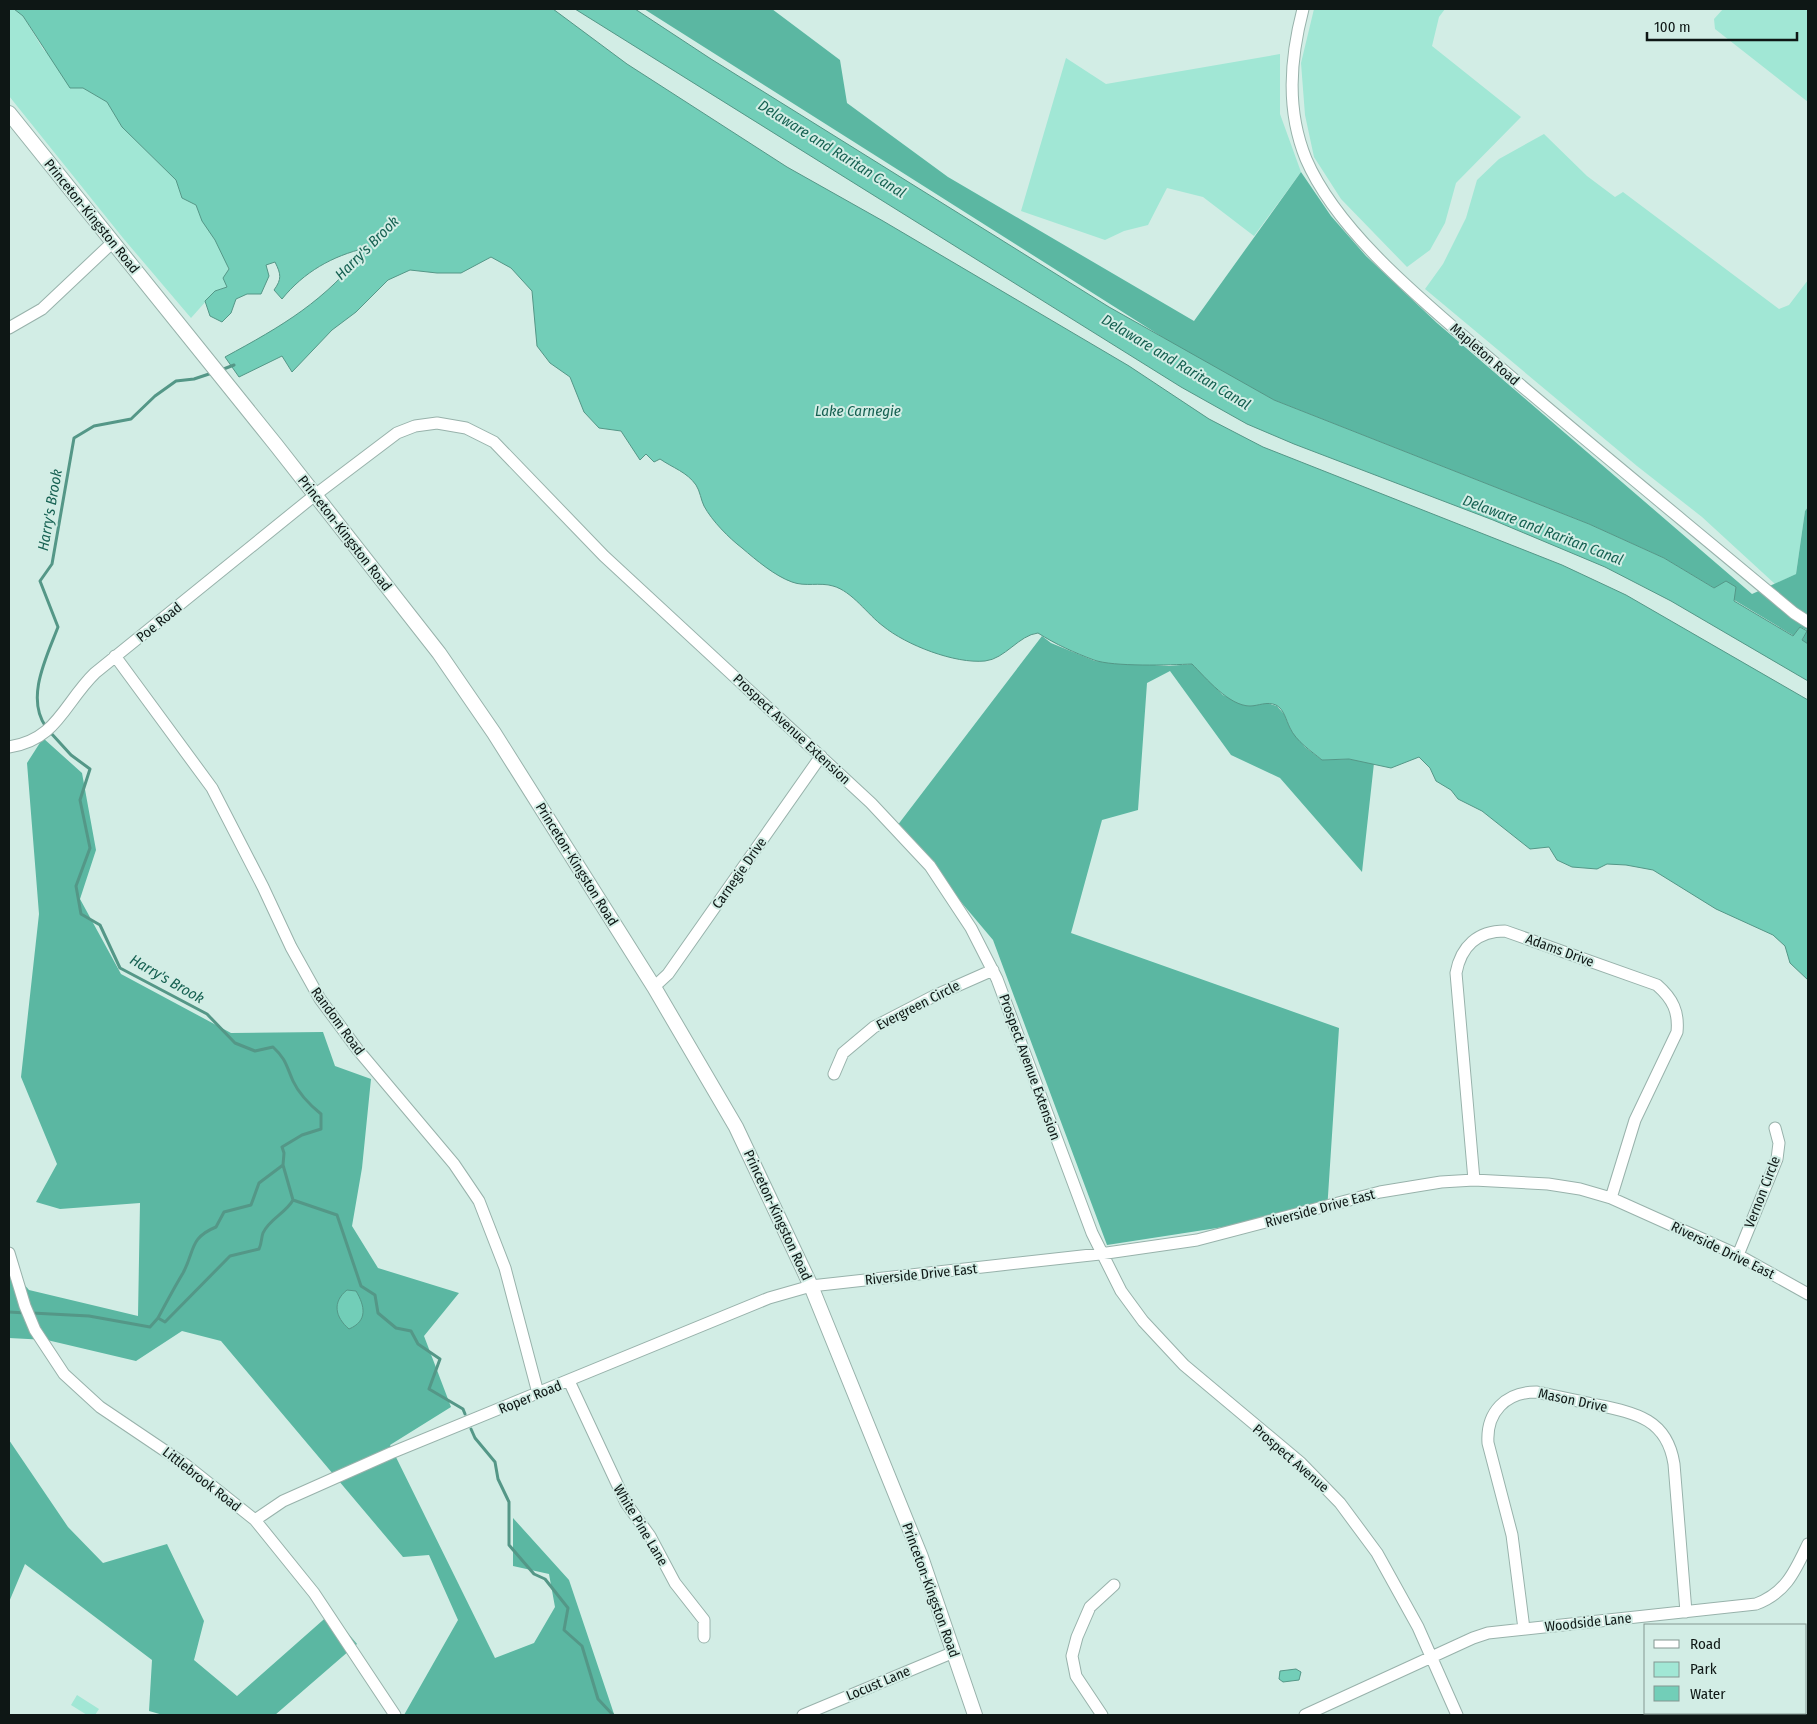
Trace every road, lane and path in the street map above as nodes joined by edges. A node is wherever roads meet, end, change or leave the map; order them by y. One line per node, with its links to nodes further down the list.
1 (1303, 9): 6 (street, Mapleton Road)
2 (9, 113): 3 (main road, Princeton-Kingston Road)
3 (113, 242): 4 (street); 5 (main road, Princeton-Kingston Road)
4 (9, 328)
5 (315, 496): 7 (street, Poe Road); 9 (street, Prospect Avenue Extension); 11 (main road, Princeton-Kingston Road)
6 (1808, 622)
7 (115, 656): 8 (street, Poe Road); 22 (street, Random Road)
8 (9, 747)
9 (821, 756): 10 (street, Prospect Avenue Extension); 11 (street, Carnegie Drive)
10 (993, 970): 12 (street, Evergreen Circle); 17 (street, Prospect Avenue Extension)
11 (654, 987): 19 (main road, Princeton-Kingston Road)
12 (834, 1074)
13 (1775, 1128): 18 (street, Vernon Circle)
14 (1474, 1180): 15 (street, Riverside Drive East); 15 (street, Adams Drive); 17 (street, Riverside Drive East)
15 (1611, 1198): 18 (street, Riverside Drive East)
16 (9, 1253): 23 (street, Littlebrook Road)
17 (1100, 1254): 19 (street, Riverside Drive East); 30 (street, Prospect Avenue)
18 (1738, 1255): 20 (street, Riverside Drive East)
19 (811, 1286): 21 (street, Roper Road); 29 (main road, Princeton-Kingston Road)
20 (1808, 1294)
21 (569, 1381): 22 (street, Roper Road); 28 (street, White Pine Lane)
22 (538, 1393): 23 (street, Roper Road)
23 (255, 1520): 31 (street, Littlebrook Road)
24 (1808, 1544): 26 (street, Woodside Lane)
25 (1114, 1585): 34 (street)
26 (1686, 1612): 27 (street, Woodside Lane); 27 (street, Mason Drive)
27 (1524, 1628): 30 (street, Woodside Lane)
28 (704, 1637)
29 (954, 1652): 32 (street, Locust Lane); 33 (main road, Princeton-Kingston Road)
30 (1431, 1658): 35 (street, Woodside Lane); 36 (street, Prospect Avenue)
31 (395, 1715)
32 (803, 1715)
33 (975, 1715)
34 (1102, 1715)
35 (1305, 1715)
36 (1457, 1715)

